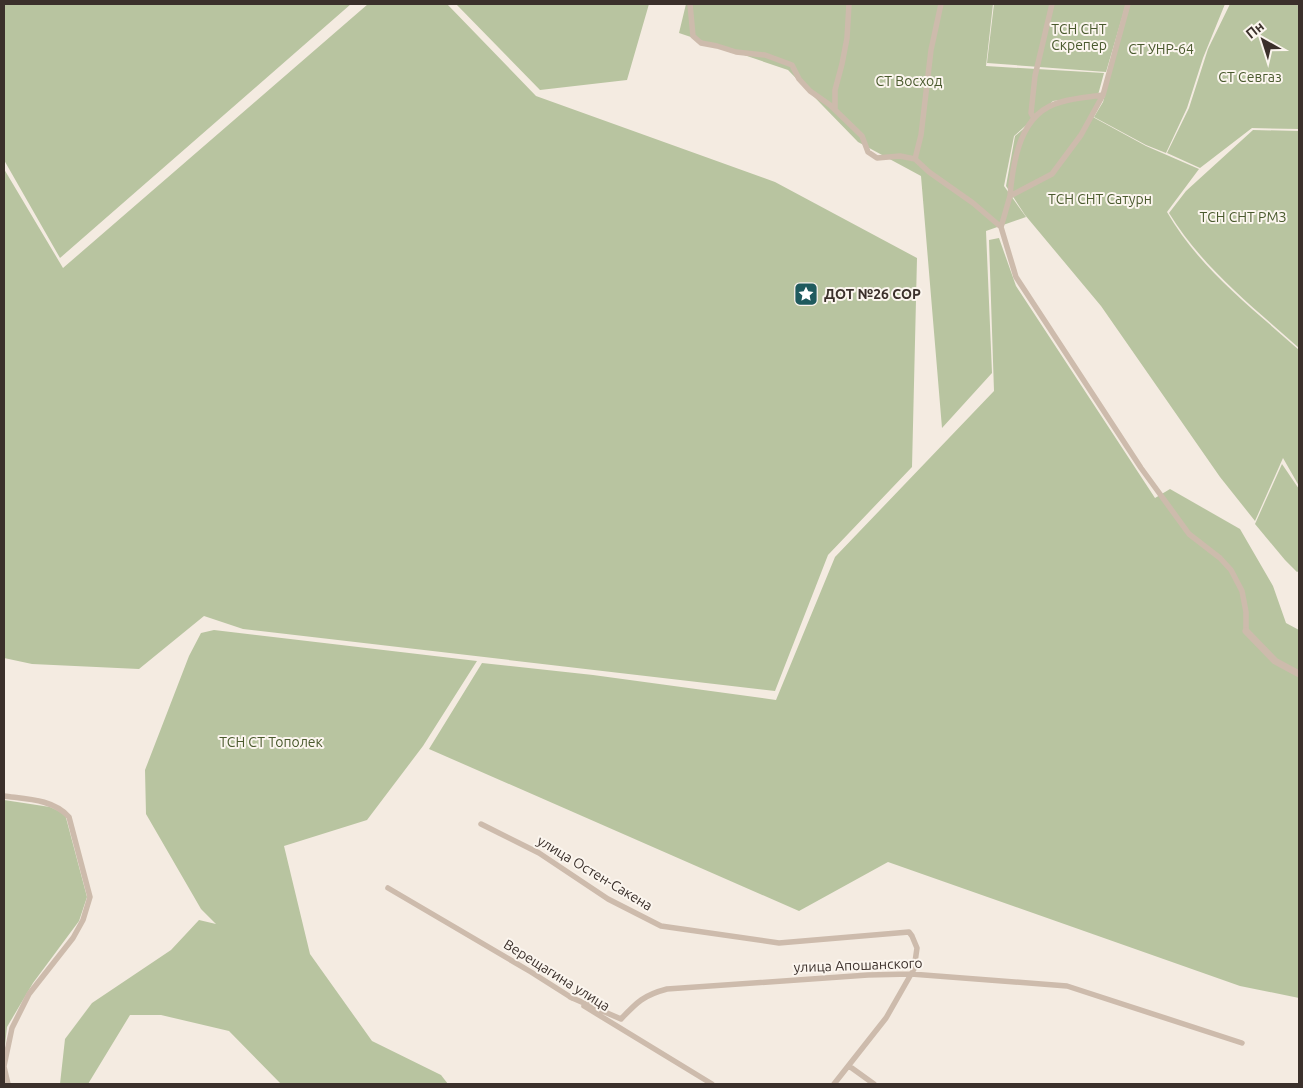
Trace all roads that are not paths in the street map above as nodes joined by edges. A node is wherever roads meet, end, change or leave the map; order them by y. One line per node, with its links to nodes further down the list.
1 (690, 4): 7 (street)
2 (850, 4): 7 (street)
3 (940, 4): 9 (street)
4 (1052, 4): 8 (street)
5 (1128, 4): 6 (street)
6 (1103, 95): 8 (street); 10 (street)
7 (835, 109): 9 (street)
8 (1034, 118): 10 (street)
9 (915, 159): 11 (street)
10 (1010, 196): 11 (street)
11 (1001, 227): 12 (street)
12 (1246, 631): 13 (street)
13 (1299, 674)
14 (4, 796): 21 (street)
15 (481, 824): 17 (street, улица Остен-Сакена)
16 (388, 888): 18 (street, Верещагина улица)
17 (911, 974): 18 (street, улица Апошанского); 19 (street, улица Апошанского); 20 (street)
18 (570, 996): 23 (street, Верещагина улица)
19 (1242, 1043)
20 (849, 1066): 24 (street); 25 (street)
21 (4, 1067): 22 (street)
22 (8, 1084)
23 (712, 1084)
24 (834, 1084)
25 (874, 1084)

